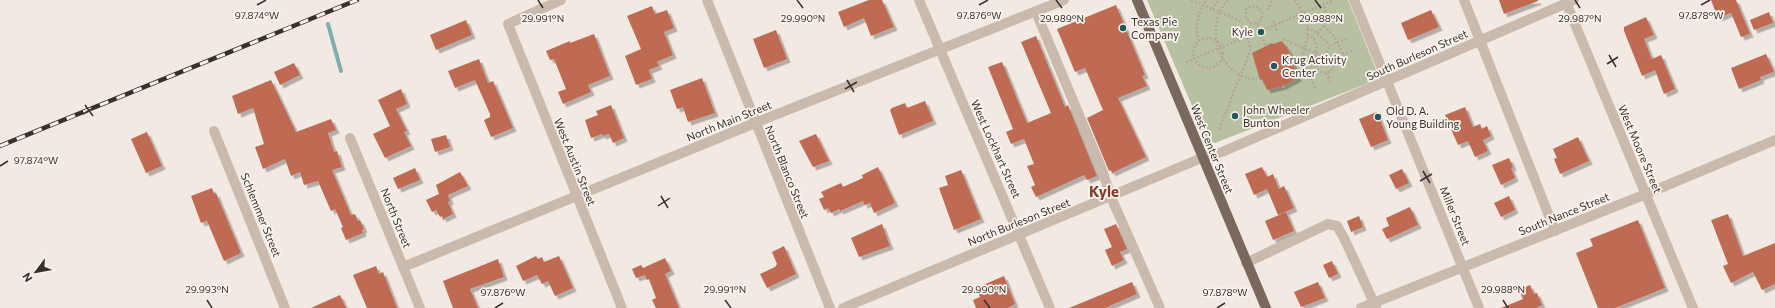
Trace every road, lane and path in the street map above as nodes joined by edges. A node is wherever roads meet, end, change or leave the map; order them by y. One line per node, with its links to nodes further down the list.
1 (561, 0): 71 (street, West Austin Street)
2 (707, 0): 64 (street, North Blanco Street)
3 (919, 0): 47 (street, West Lockhart Street)
4 (1064, 0): 20 (street, North Main Street)
5 (1137, 0): 69 (main road, West Center Street)
6 (1191, 0): 16 (path)
7 (1207, 0): 16 (path)
8 (1219, 0): 18 (path)
9 (1228, 0): 21 (path)
10 (1272, 0): 19 (path)
11 (1295, 0): 22 (path)
12 (1354, 0): 61 (street, Miller Street)
13 (1464, 0): 37 (street)
14 (1332, 1): 17 (path)
15 (1569, 1): 37 (street, South Burleson Street); 70 (street, West Moore Street)
16 (1202, 5): 18 (path); 38 (path)
17 (1324, 5): 22 (path); 27 (path)
18 (1212, 9): 21 (path)
19 (1268, 10)
20 (1036, 12): 47 (street, North Main Street); 72 (street)
21 (1220, 12): 23 (path); 39 (path)
22 (1303, 14): 26 (path); 28 (path)
23 (1240, 21)
24 (1273, 21): 26 (path)
25 (1257, 24): 25 (path); 31 (path)
26 (1275, 25): 29 (path); 31 (path)
27 (1324, 26): 32 (path); 40 (path)
28 (1307, 28): 32 (path); 33 (path)
29 (1277, 31)
30 (1244, 32): 34 (path)
31 (1261, 32): 34 (path); 42 (path)
32 (1317, 33): 41 (path)
33 (1307, 35): 44 (path); 48 (path)
34 (1247, 37): 43 (path); 59 (path)
35 (1348, 38): 40 (path)
36 (1283, 39): 44 (path)
37 (1481, 40): 61 (street, South Burleson Street); 73 (street)
38 (1199, 41): 39 (path); 52 (path)
39 (1216, 41): 43 (path); 45 (path)
40 (1337, 42): 41 (path); 49 (path)
41 (1330, 45): 50 (path)
42 (1266, 46)
43 (1222, 47): 45 (path); 51 (path)
44 (1304, 48): 48 (path); 57 (path)
45 (1218, 49): 51 (path); 52 (path)
46 (1353, 50): 49 (path)
47 (940, 51): 64 (street, North Main Street); 74 (street, West Lockhart Street)
48 (1315, 53): 50 (path); 56 (path)
49 (1343, 54): 54 (path)
50 (1325, 57): 54 (path); 56 (path)
51 (1222, 58): 52 (path); 59 (path)
52 (1194, 59): 53 (path)
53 (1186, 62)
54 (1337, 62): 55 (path); 58 (path)
55 (1343, 65)
56 (1316, 66): 57 (path); 58 (path)
57 (1306, 69): 63 (path)
58 (1327, 73): 62 (path)
59 (1241, 74): 60 (path); 65 (path)
60 (1257, 79)
61 (1388, 81): 69 (street, South Burleson Street); 77 (street, Miller Street)
62 (1330, 82)
63 (1314, 88)
64 (754, 123): 71 (street, North Main Street); 82 (street, North Blanco Street)
65 (1219, 129)
66 (214, 130): 79 (street, Schlemmer Street)
67 (350, 138): 76 (street, North Street)
68 (1775, 140): 70 (street, South Nance Street)
69 (1204, 157): 72 (street, North Burleson Street); 75 (main road, West Center Street)
70 (1646, 194): 73 (street, South Nance Street); 89 (street, West Moore Street)
71 (576, 197): 76 (street, North Main Street); 81 (street, West Austin Street)
72 (1111, 197): 74 (street, North Burleson Street); 85 (street)
73 (1555, 231): 77 (street, South Nance Street)
74 (1020, 234): 83 (street, North Burleson Street); 84 (street, West Lockhart Street)
75 (1246, 263): 78 (street); 86 (main road, West Center Street)
76 (403, 267): 80 (street, North Street)
77 (1463, 268): 78 (street, South Nance Street); 88 (street, Miller Street)
78 (1376, 305): 87 (street, South Nance Street)
79 (282, 307)
80 (420, 308)
81 (622, 308)
82 (830, 308)
83 (843, 308)
84 (1050, 308)
85 (1160, 308)
86 (1266, 308)
87 (1361, 308)
88 (1479, 308)
89 (1692, 308)

